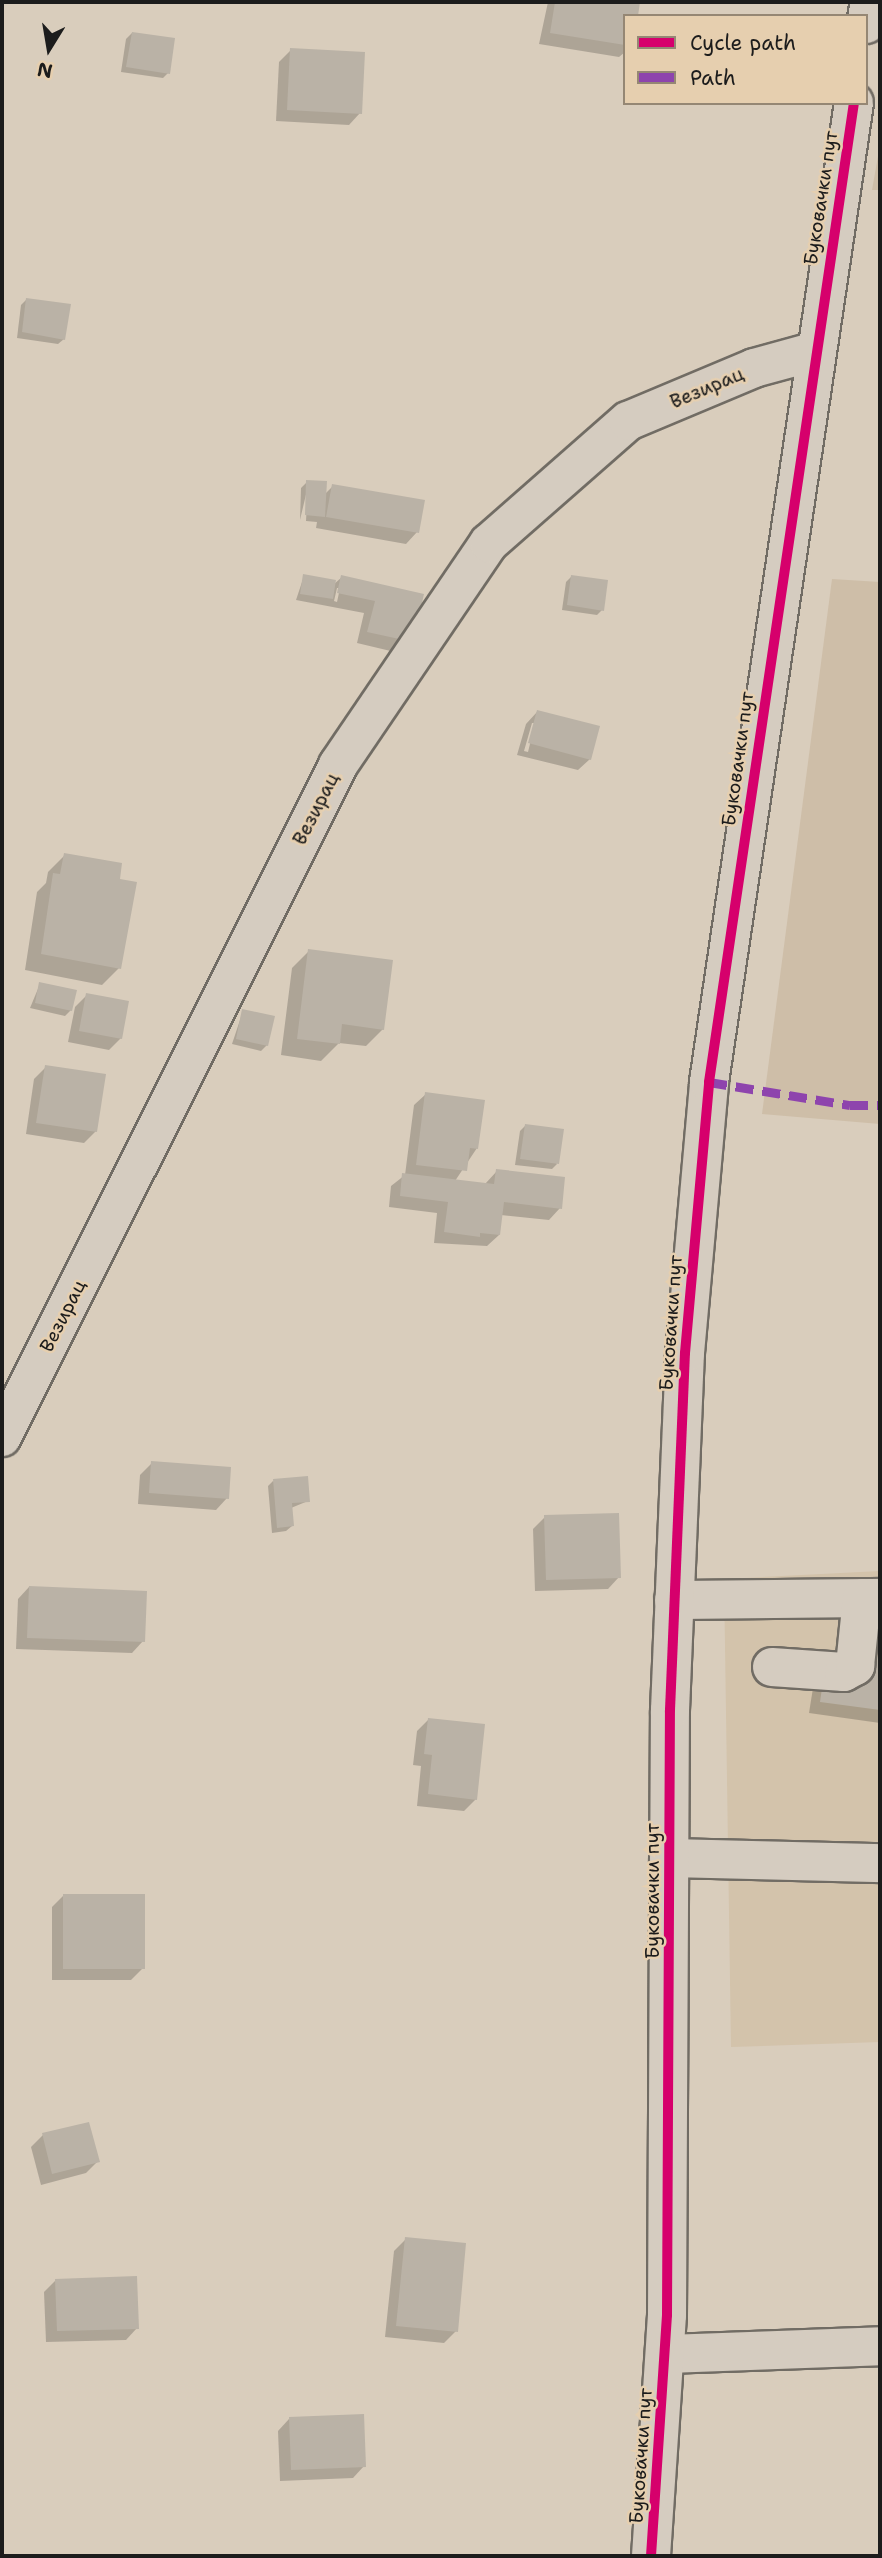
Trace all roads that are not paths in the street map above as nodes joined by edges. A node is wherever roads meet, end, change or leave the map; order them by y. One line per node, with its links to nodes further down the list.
1 (854, 105): 2 (street, Буковачки пут)
2 (816, 351): 3 (street, Везирац); 5 (street, Буковачки пут)
3 (2, 1437)
4 (871, 1598): 5 (street); 6 (street)
5 (674, 1600): 7 (street, Буковачки пут)
6 (772, 1667)
7 (669, 1858): 8 (street); 10 (street, Буковачки пут)
8 (880, 1863)
9 (880, 2346): 10 (street)
10 (666, 2354): 11 (street, Буковачки пут)
11 (651, 2556)

